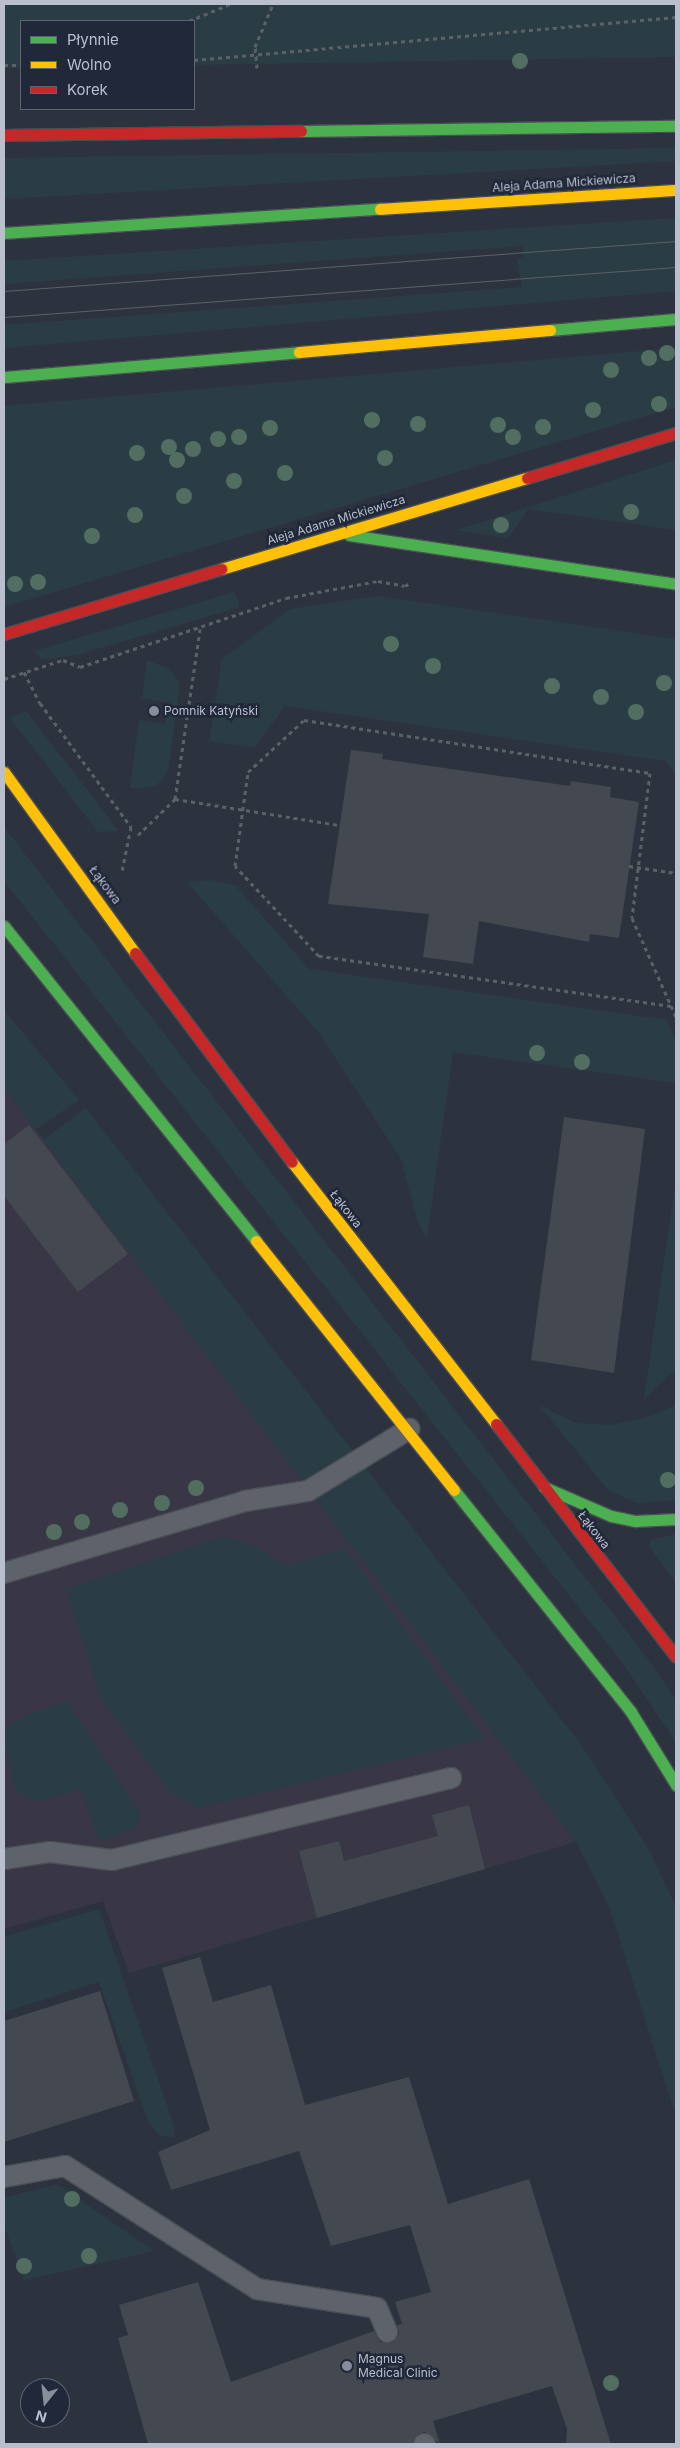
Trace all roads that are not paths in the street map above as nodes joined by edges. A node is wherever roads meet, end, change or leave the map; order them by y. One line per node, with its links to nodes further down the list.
1 (676, 126): 2 (main road)
2 (4, 134)
3 (676, 190): 4 (main road, Aleja Adama Mickiewicza)
4 (4, 232)
5 (676, 319): 6 (main road)
6 (4, 377)
7 (676, 433): 8 (main road, Aleja Adama Mickiewicza)
8 (340, 534): 9 (main road); 10 (main road, Aleja Adama Mickiewicza)
9 (676, 584)
10 (4, 634)
11 (4, 772): 14 (main road, Łąkowa)
12 (4, 926): 13 (main road)
13 (409, 1428): 16 (lane); 19 (main road)
14 (542, 1486): 15 (main road); 17 (main road, Łąkowa)
15 (676, 1519)
16 (4, 1573)
17 (676, 1657)
18 (451, 1778): 20 (lane)
19 (676, 1785)
20 (4, 1859)
21 (4, 2177): 22 (lane)
22 (387, 2332)

